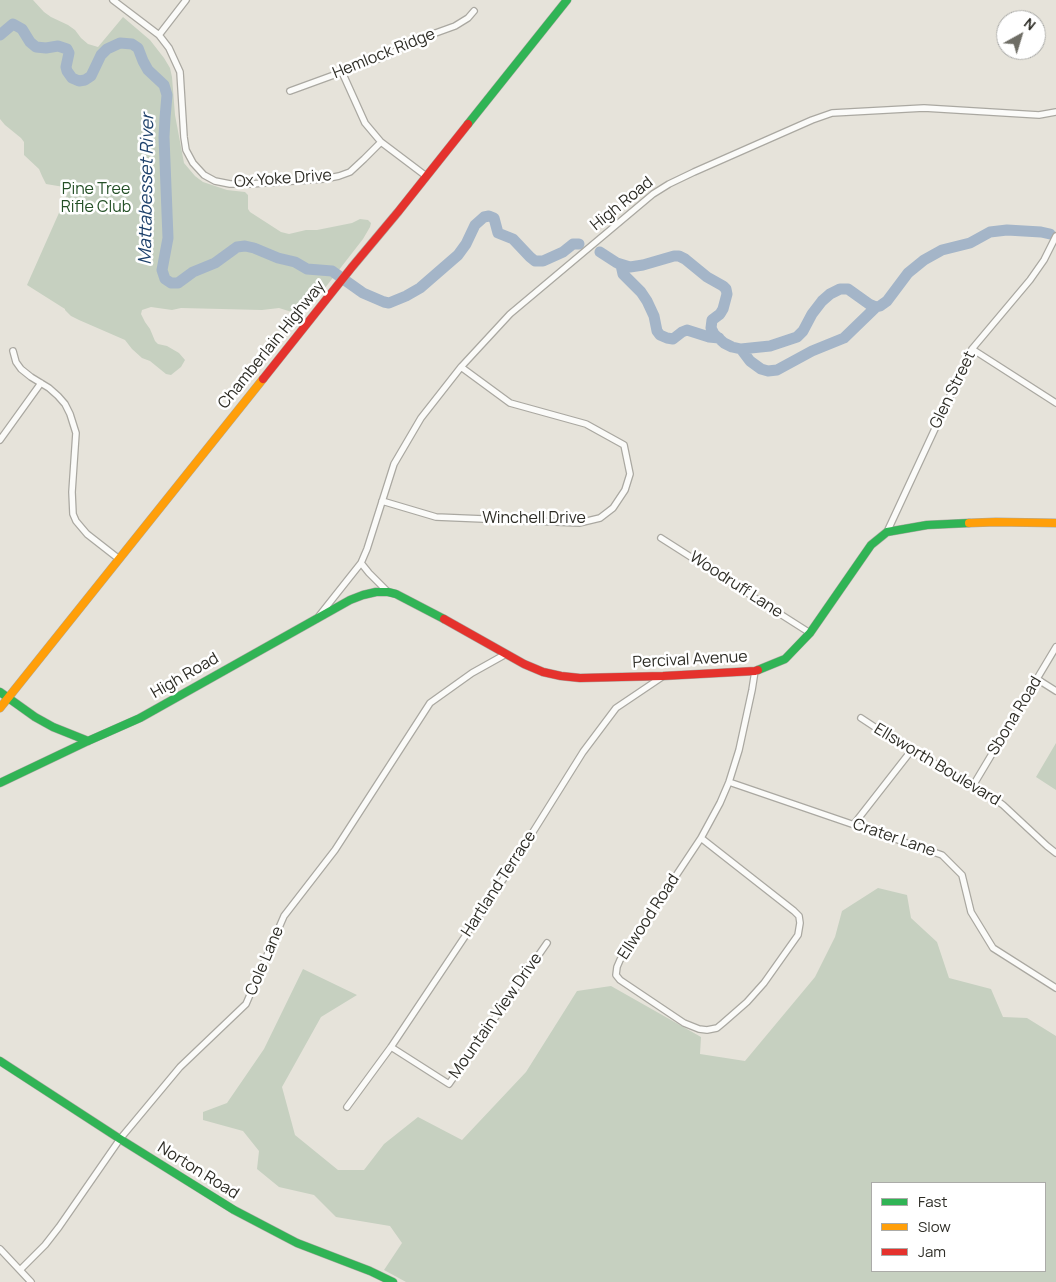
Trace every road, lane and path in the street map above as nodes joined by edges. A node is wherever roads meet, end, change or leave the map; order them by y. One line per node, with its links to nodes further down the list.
1 (113, 0): 5 (street, Ox Yoke Drive)
2 (186, 0): 5 (street)
3 (567, 0): 10 (main road, Chamberlain Highway)
4 (474, 11): 6 (street, Hemlock Ridge)
5 (159, 35): 9 (street, Ox Yoke Drive)
6 (342, 72): 7 (street, Hemlock Ridge); 9 (street)
7 (290, 91)
8 (1056, 112): 14 (street, High Road)
9 (381, 142): 10 (street)
10 (426, 176): 22 (main road, Chamberlain Highway)
11 (1056, 236): 12 (street, Glen Street)
12 (972, 349): 16 (street); 20 (street, Glen Street)
13 (13, 351): 15 (street)
14 (461, 367): 18 (street, High Road); 18 (street, Winchell Drive)
15 (41, 383): 17 (street); 22 (street)
16 (1056, 403)
17 (0, 440)
18 (382, 501): 23 (street, High Road)
19 (1056, 523): 20 (main road)
20 (887, 532): 26 (main road, Percival Avenue)
21 (662, 538): 26 (street, Woodruff Lane)
22 (119, 559): 34 (main road, Chamberlain Highway)
23 (361, 563): 24 (street); 25 (street, High Road)
24 (388, 592): 25 (main road, Percival Avenue); 28 (main road, Percival Avenue)
25 (317, 618): 37 (main road, High Road)
26 (810, 633): 29 (main road, Percival Avenue)
27 (1056, 647): 31 (street, Sbona Road)
28 (506, 654): 30 (main road, Percival Avenue); 50 (street, Cole Lane)
29 (755, 671): 30 (main road, Percival Avenue); 39 (street, Ellwood Road)
30 (663, 676): 47 (street, Hartland Terrace)
31 (1037, 680): 32 (street); 41 (street, Sbona Road)
32 (1056, 691)
33 (0, 692): 34 (main road)
34 (9, 697): 35 (main road, Chamberlain Highway); 37 (main road)
35 (0, 708)
36 (861, 718): 38 (street, Ellsworth Boulevard)
37 (88, 741): 40 (main road, High Road)
38 (911, 751): 41 (street, Ellsworth Boulevard); 42 (street)
39 (729, 782): 42 (street, Crater Lane); 43 (street, Ellwood Road)
40 (0, 783)
41 (974, 784): 44 (street, Ellsworth Boulevard)
42 (854, 824): 46 (street, Crater Lane)
43 (701, 838): 43 (street, Ellwood Road)
44 (1056, 852)
45 (547, 942): 47 (street, Mountain View Drive)
46 (1056, 988)
47 (391, 1047): 49 (street, Hartland Terrace)
48 (0, 1061): 50 (main road, Norton Road)
49 (347, 1107)
50 (120, 1139): 52 (street, Cole Lane); 54 (main road, Norton Road)
51 (0, 1249): 52 (street)
52 (20, 1270): 53 (street)
53 (31, 1282)
54 (393, 1282)

